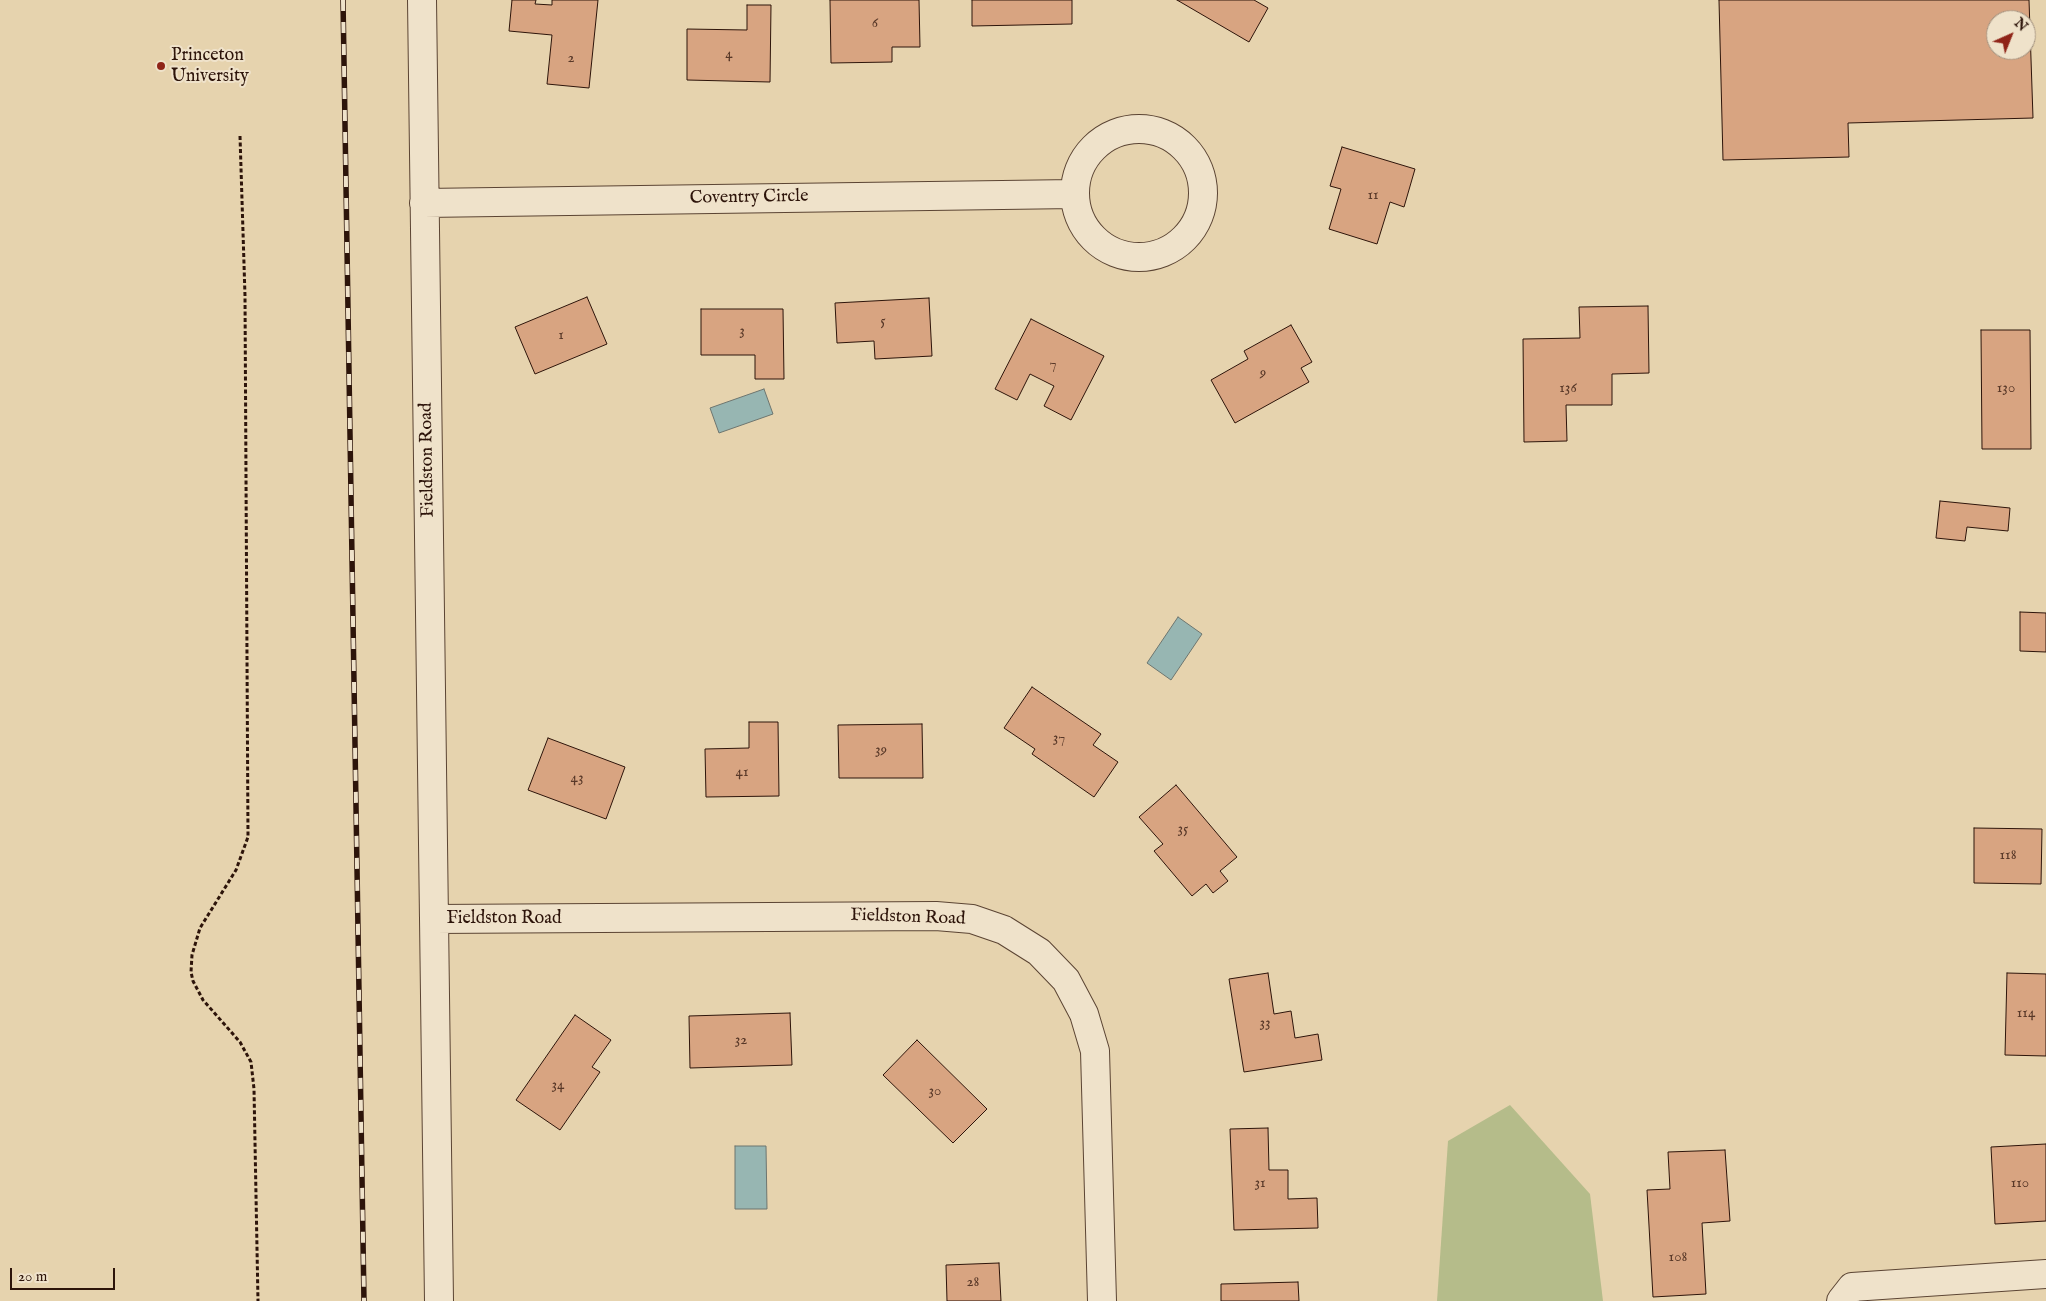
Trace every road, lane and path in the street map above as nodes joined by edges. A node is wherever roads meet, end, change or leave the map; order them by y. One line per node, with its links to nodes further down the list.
1 (422, 0): 4 (street, Fieldston Road)
2 (240, 136): 7 (path)
3 (1074, 194): 3 (street); 4 (street, Coventry Circle)
4 (424, 202): 5 (street, Fieldston Road)
5 (434, 919): 8 (street, Fieldston Road); 9 (street, Fieldston Road)
6 (2046, 1274): 10 (street)
7 (258, 1301)
8 (439, 1301)
9 (1102, 1301)
10 (1841, 1301)

